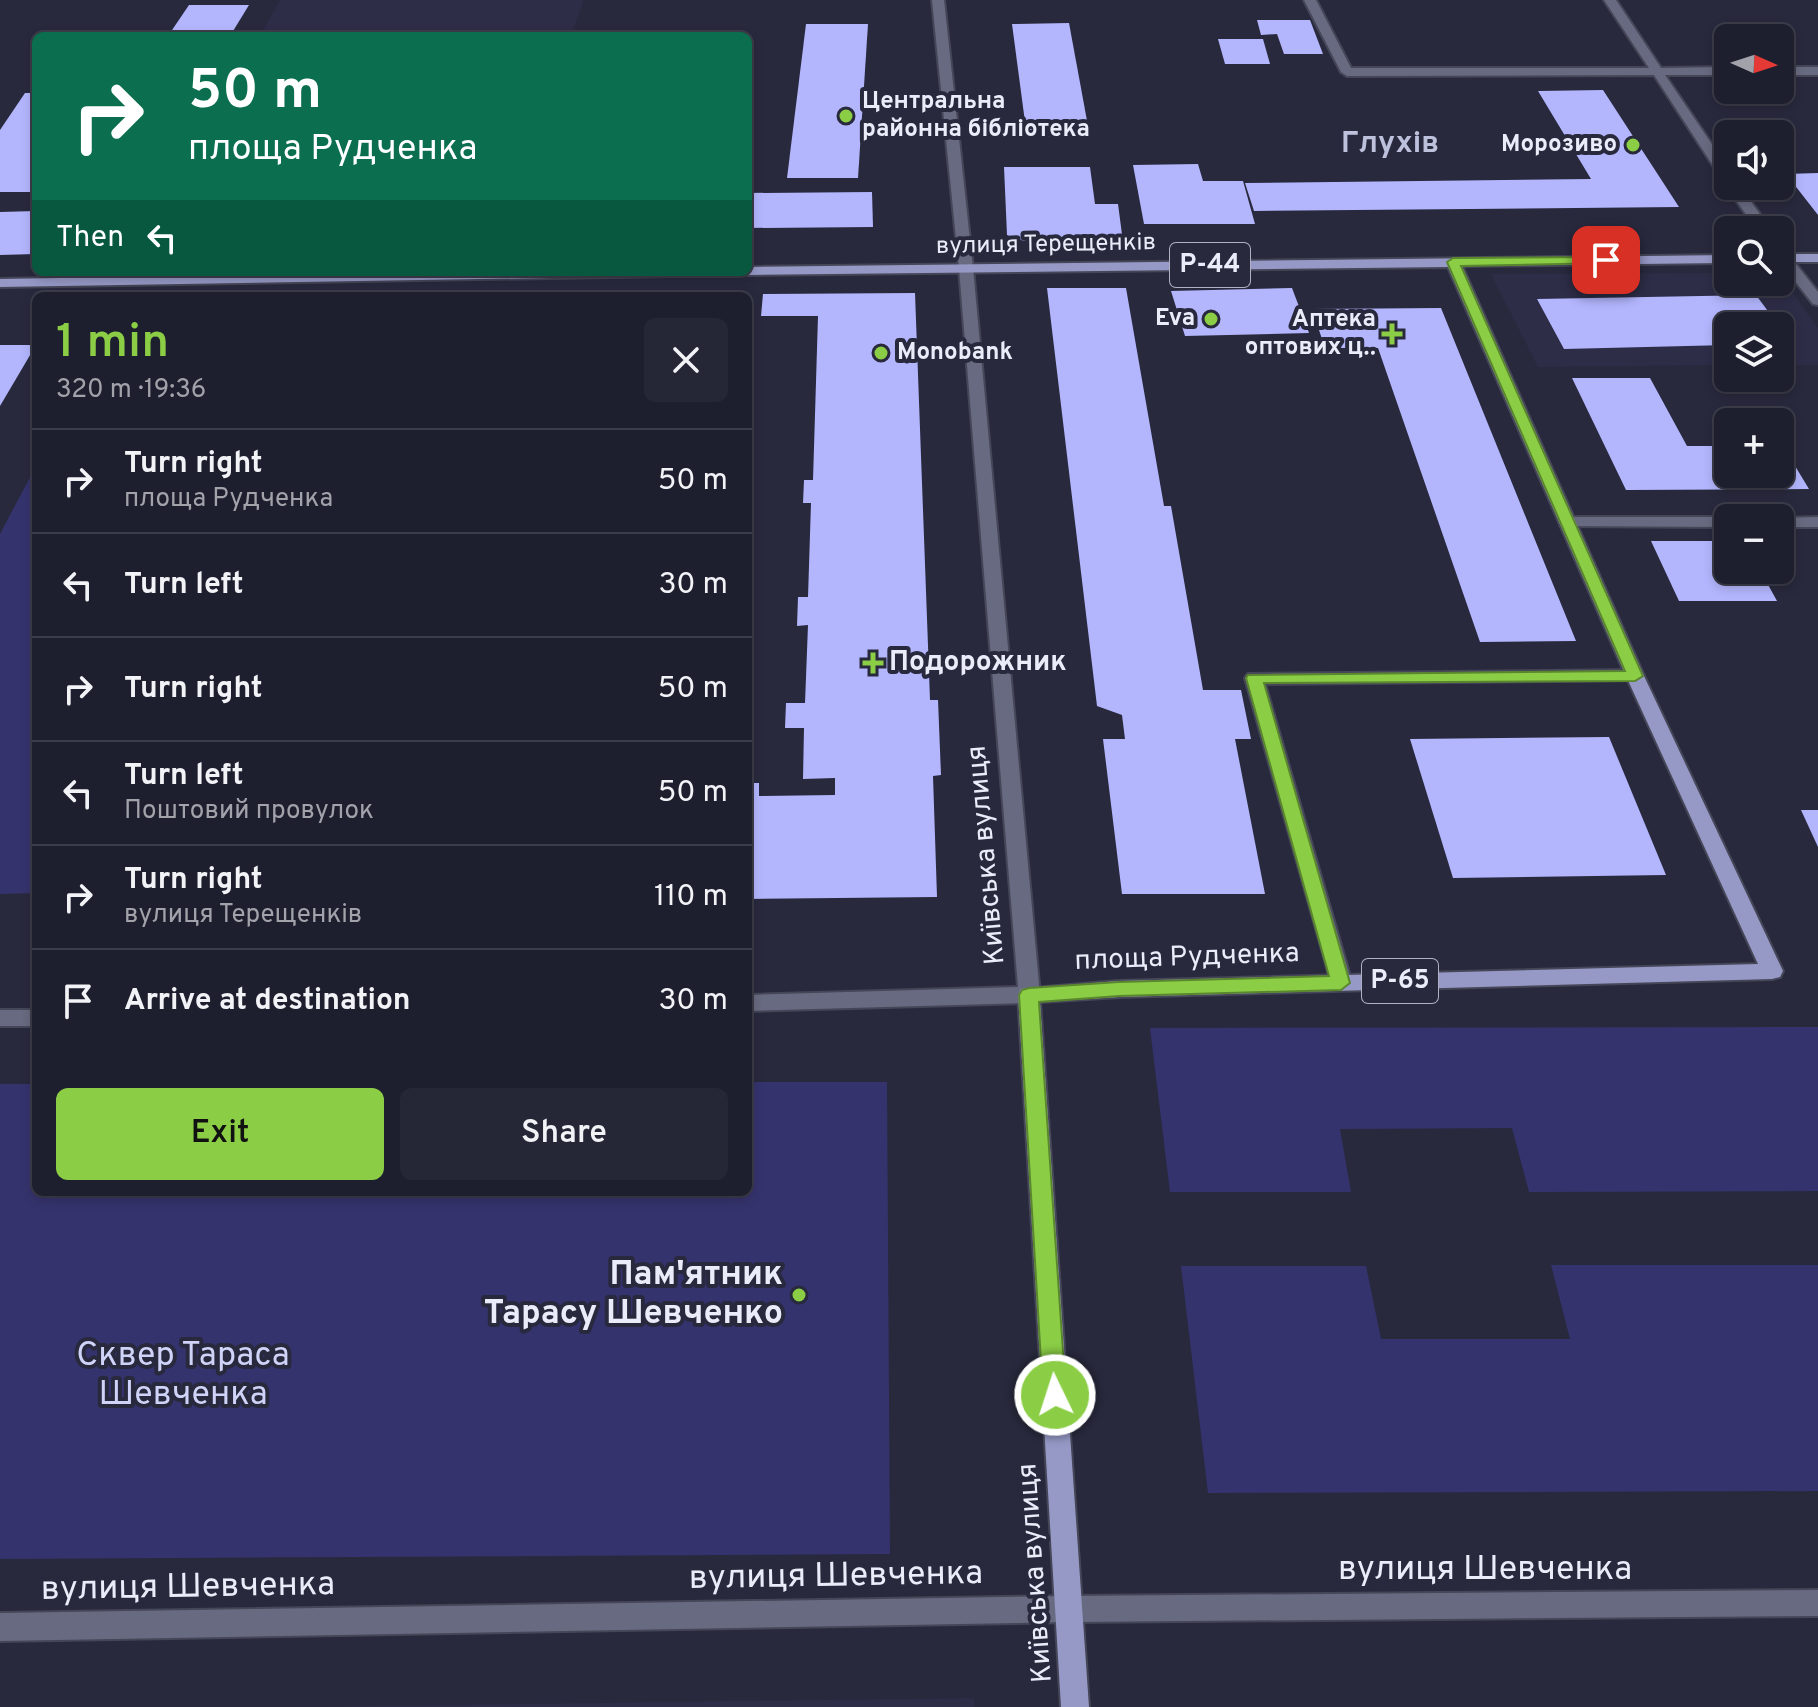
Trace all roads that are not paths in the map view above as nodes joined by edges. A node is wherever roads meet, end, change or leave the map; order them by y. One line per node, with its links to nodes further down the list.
1 (938, 0): 13 (street, Київська вулиця)
2 (1310, 0): 7 (street)
3 (1610, 0): 7 (street)
4 (1714, 71): 7 (street)
5 (1794, 71): 6 (street)
6 (1818, 71)
7 (1654, 72): 8 (street)
8 (1714, 158)
9 (1794, 257): 10 (main road)
10 (1818, 258)
11 (1714, 259): 12 (main road, вулиця Терещенків)
12 (1453, 262): 13 (main road, вулиця Терещенків / Р-44); 19 (main road, Р-65)
13 (966, 268): 14 (main road, вулиця Терещенків / Р-44); 25 (street, Київська вулиця)
14 (752, 271)
15 (1794, 272): 18 (street)
16 (304, 276): 17 (main road)
17 (0, 283)
18 (1818, 301)
19 (1567, 522): 20 (street); 23 (main road, Р-65)
20 (1714, 522)
21 (1794, 522): 22 (street)
22 (1818, 522)
23 (1635, 676): 24 (street); 24 (main road, площа Рудченка / Р-65)
24 (1341, 983): 25 (main road, площа Рудченка / Р-65)
25 (1029, 995): 26 (street, площа Рудченка); 30 (main road, Київська вулиця)
26 (752, 1003)
27 (0, 1018): 28 (street)
28 (32, 1018)
29 (1818, 1603): 30 (street, вулиця Шевченка)
30 (1069, 1609): 31 (street, вулиця Шевченка); 32 (main road, Київська вулиця)
31 (0, 1627)
32 (1075, 1707)

